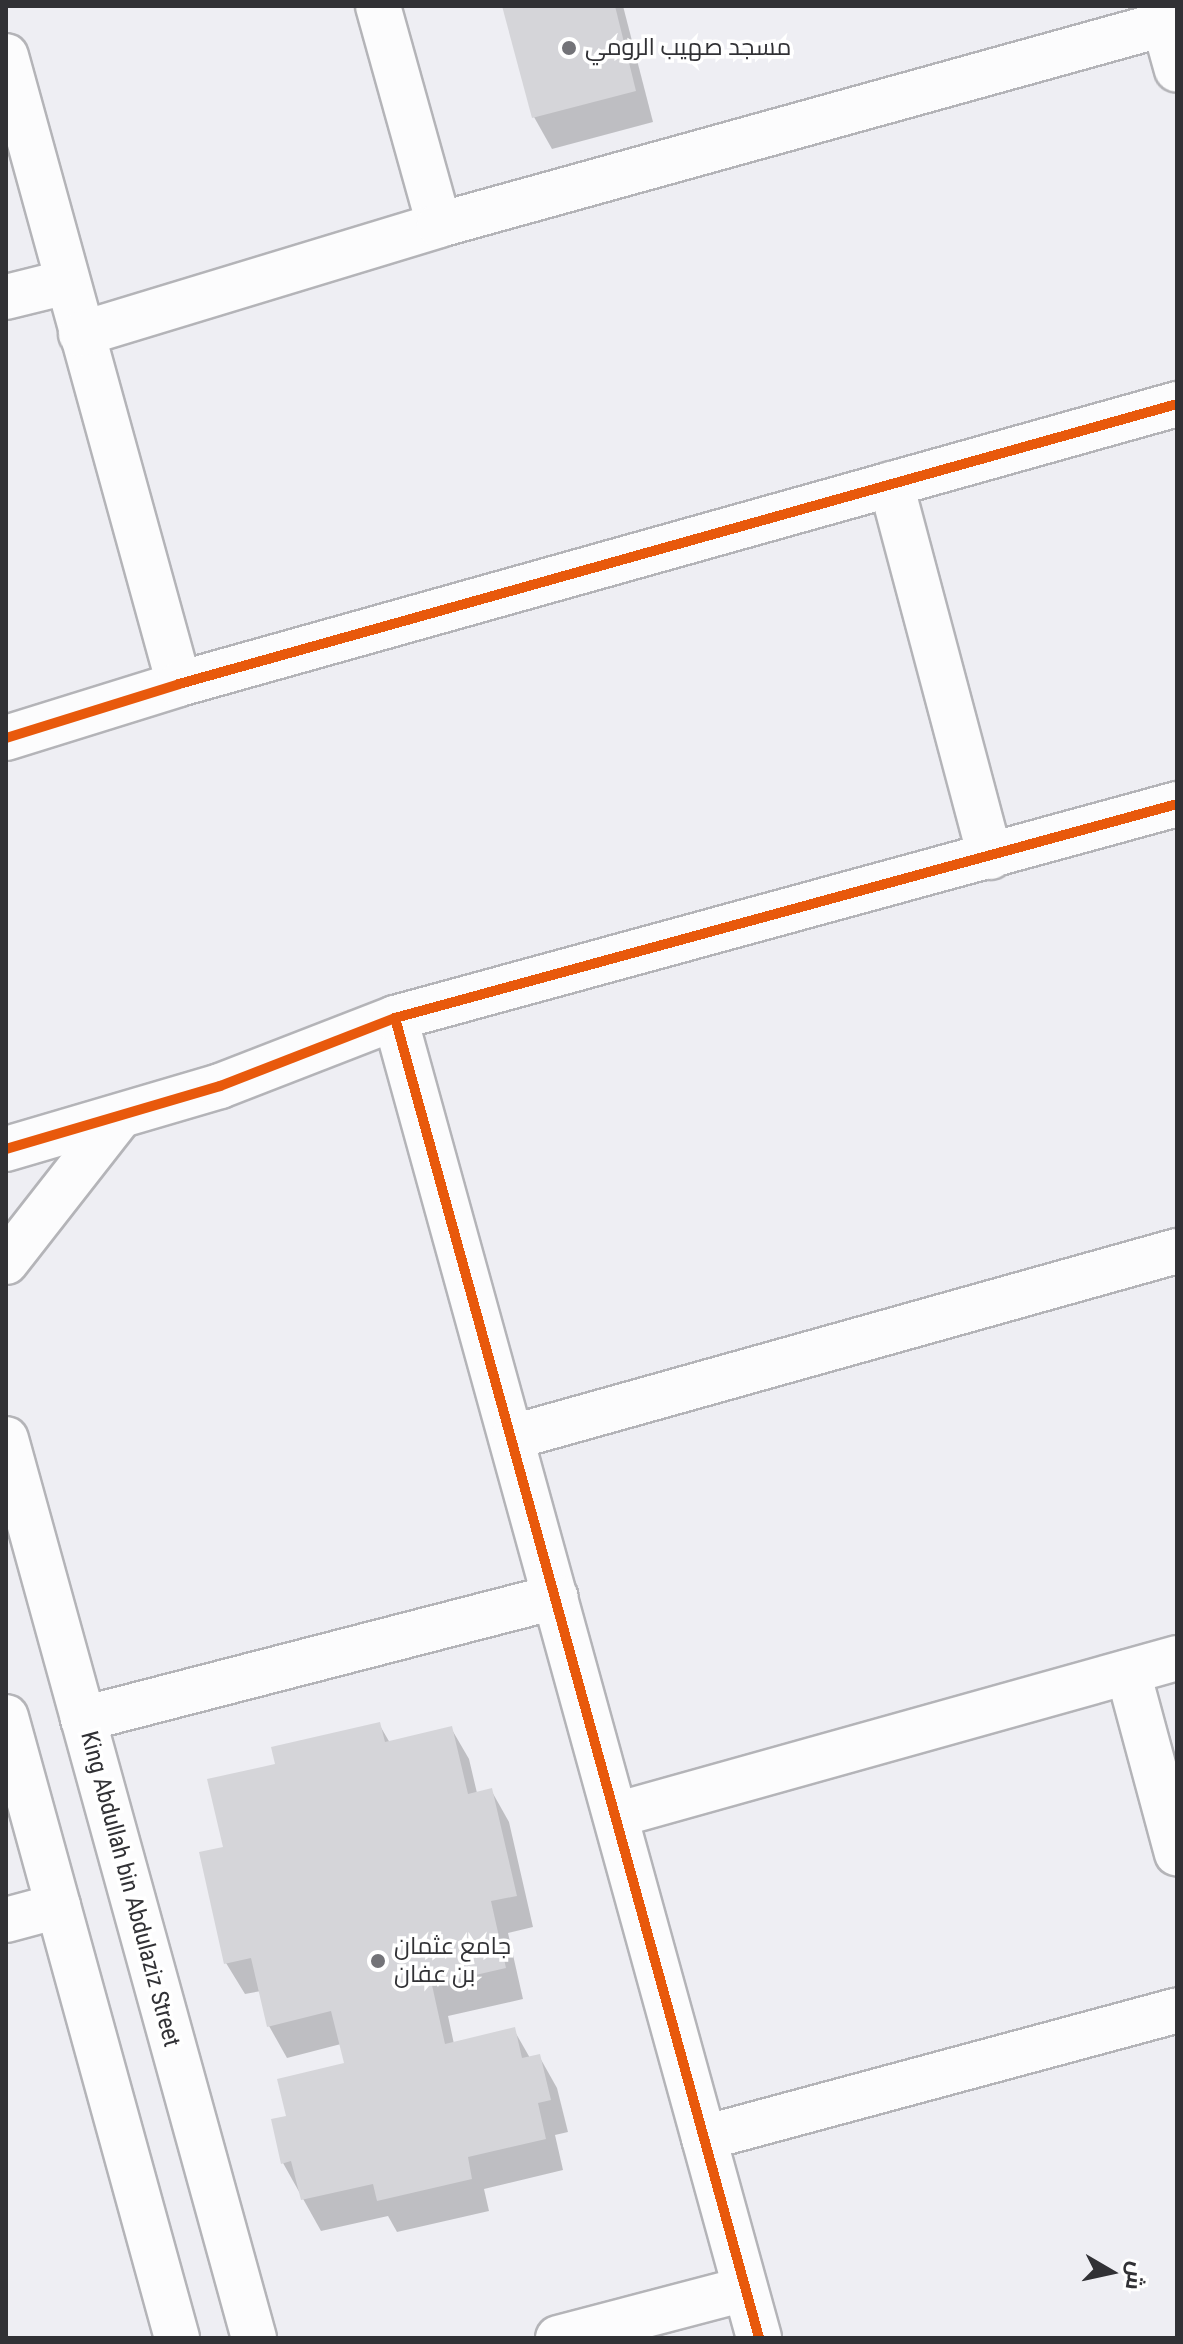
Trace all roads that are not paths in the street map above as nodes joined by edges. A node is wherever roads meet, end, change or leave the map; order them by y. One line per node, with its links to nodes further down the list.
1 (378, 6): 5 (street)
2 (1162, 15): 4 (street); 5 (street)
3 (6, 56): 6 (street)
4 (1177, 70)
5 (439, 225): 8 (street)
6 (67, 282): 7 (street); 8 (street)
7 (6, 297)
8 (81, 334): 11 (street)
9 (1177, 404): 10 (street)
10 (891, 484): 11 (street); 14 (street)
11 (179, 684): 12 (street)
12 (6, 738)
13 (1177, 804): 14 (street)
14 (990, 857): 15 (street)
15 (395, 1018): 16 (street); 20 (street)
16 (120, 1116): 17 (street); 19 (street)
17 (6, 1149)
18 (1177, 1251): 20 (street)
19 (6, 1262)
20 (513, 1437): 22 (street)
21 (6, 1439): 26 (street, King Abdullah bin Abdulaziz Street)
22 (556, 1597): 26 (street); 27 (street)
23 (1177, 1658): 24 (street)
24 (1128, 1672): 27 (street); 28 (street)
25 (6, 1717): 29 (street)
26 (83, 1719): 35 (street, King Abdullah bin Abdulaziz Street)
27 (616, 1815): 32 (street)
28 (1177, 1854)
29 (58, 1906): 30 (street); 34 (street)
30 (6, 1920)
31 (1177, 2010): 32 (street)
32 (704, 2138): 33 (street)
33 (745, 2289): 36 (street); 37 (street)
34 (177, 2338)
35 (254, 2338)
36 (558, 2338)
37 (759, 2338)

